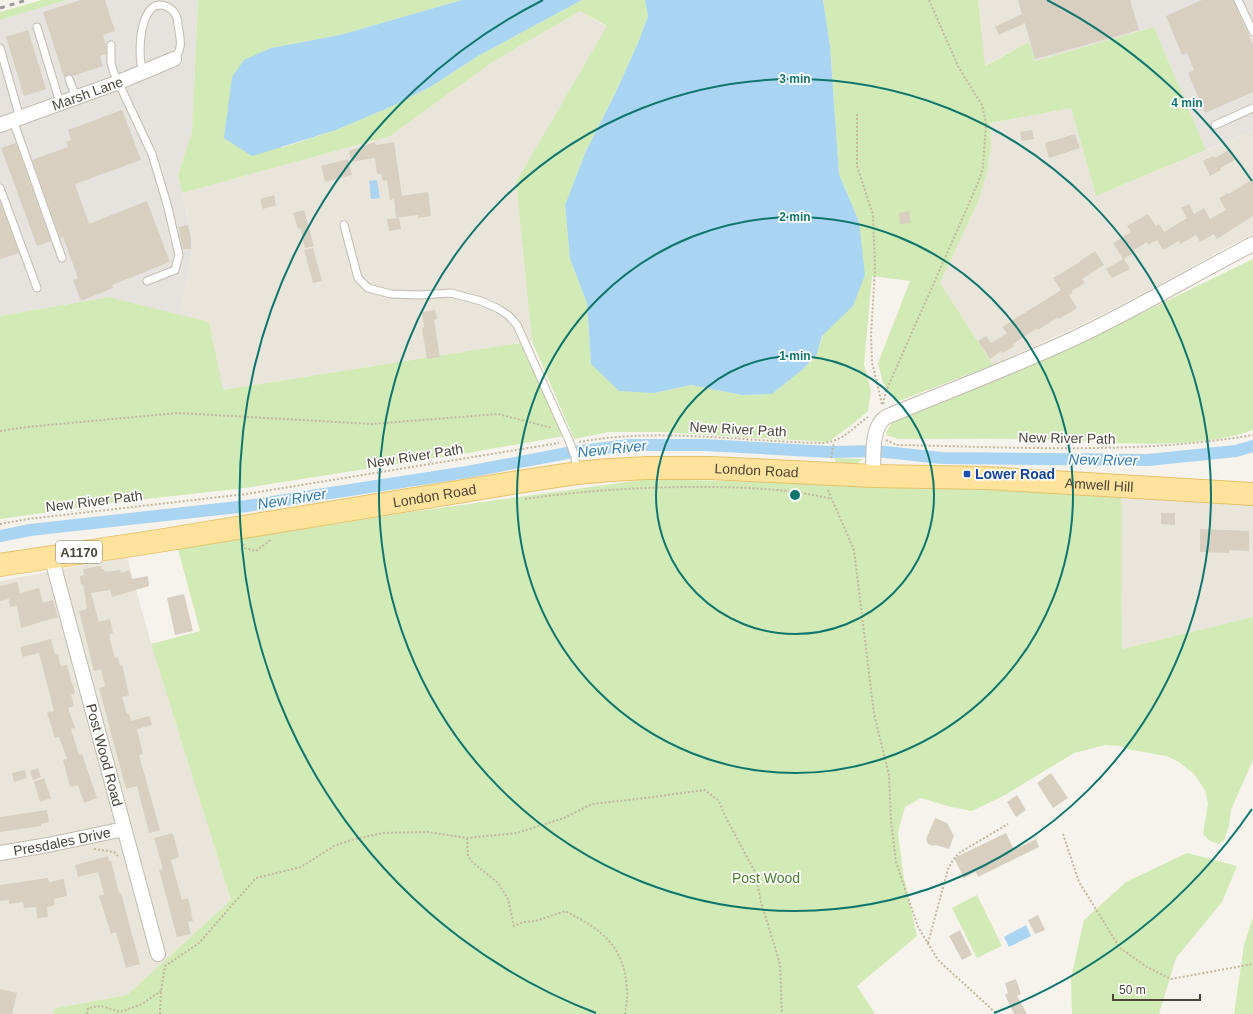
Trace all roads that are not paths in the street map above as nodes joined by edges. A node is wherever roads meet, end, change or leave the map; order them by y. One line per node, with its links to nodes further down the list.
1 (1238, 0): 3 (lane)
2 (37, 28): 11 (lane)
3 (1253, 32)
4 (111, 45): 9 (lane)
5 (0, 48): 13 (lane)
6 (174, 59): 7 (street, Marsh Lane); 7 (lane)
7 (143, 72): 9 (street, Marsh Lane)
8 (69, 79): 10 (lane)
9 (118, 82): 10 (street, Marsh Lane); 20 (lane)
10 (76, 97): 11 (street, Marsh Lane)
11 (60, 103): 13 (street, Marsh Lane)
12 (1253, 108): 15 (lane)
13 (17, 119): 14 (street, Marsh Lane); 19 (lane)
14 (0, 125)
15 (1215, 125)
16 (0, 188): 21 (lane)
17 (344, 225): 22 (lane)
18 (1253, 244): 23 (street)
19 (62, 258)
20 (148, 281)
21 (37, 288)
22 (576, 465): 23 (main road, London Road / A1170); 25 (main road, London Road / A1170)
23 (873, 468): 24 (main road, Amwell Hill / A1170)
24 (1253, 494)
25 (51, 556): 26 (main road, London Road / A1170); 27 (street, Post Wood Road)
26 (0, 564)
27 (124, 829): 28 (street, Presdales Drive); 29 (street, Post Wood Road)
28 (0, 853)
29 (158, 954)

